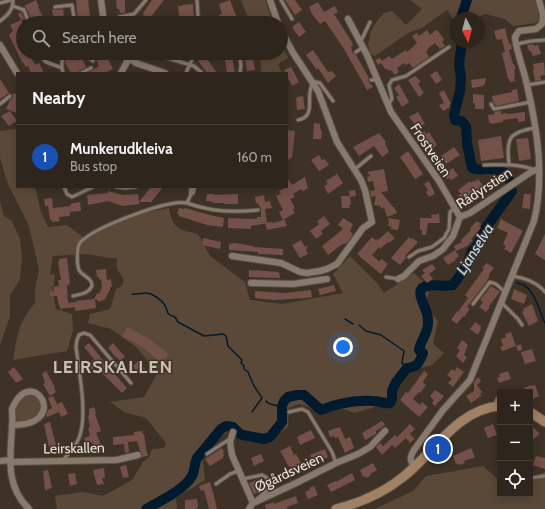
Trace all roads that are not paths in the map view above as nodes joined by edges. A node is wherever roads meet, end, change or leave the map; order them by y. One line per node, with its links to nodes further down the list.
1 (12, 0): 9 (lane); 11 (lane)
2 (71, 0): 10 (lane)
3 (101, 0): 15 (street)
4 (146, 0): 16 (lane)
5 (197, 0): 17 (lane)
6 (270, 0): 18 (street)
7 (281, 0): 19 (lane)
8 (539, 0): 26 (street)
9 (0, 3)
10 (72, 5): 12 (lane); 14 (lane)
11 (13, 6): 13 (lane); 21 (lane)
12 (55, 7)
13 (26, 16)
14 (74, 16)
15 (103, 16)
16 (124, 16)
17 (199, 16)
18 (276, 16)
19 (292, 19)
20 (348, 19): 25 (street, Frostveien)
21 (0, 21)
22 (370, 22): 25 (lane)
23 (545, 40): 26 (lane)
24 (288, 43): 50 (street)
25 (362, 44): 29 (lane); 49 (street, Frostveien)
26 (517, 44): 52 (street)
27 (0, 45): 40 (street)
28 (449, 47): 58 (lane)
29 (356, 52)
30 (44, 60): 38 (lane)
31 (62, 60): 38 (lane)
32 (128, 60): 43 (street)
33 (132, 60): 44 (street)
34 (176, 60): 37 (lane)
35 (192, 60): 37 (lane)
36 (240, 60): 47 (lane)
37 (190, 65): 45 (lane); 46 (lane)
38 (62, 68): 41 (lane)
39 (91, 68): 42 (lane)
40 (16, 72)
41 (63, 72)
42 (83, 72)
43 (122, 72)
44 (162, 72)
45 (186, 72)
46 (201, 72)
47 (240, 72)
48 (371, 80): 49 (lane)
49 (378, 80): 58 (street, Frostveien)
50 (313, 82): 54 (lane); 59 (lane); 64 (street)
51 (545, 82): 52 (lane)
52 (527, 85): 55 (street)
53 (10, 96): 56 (lane)
54 (333, 101)
55 (531, 102): 57 (lane); 60 (street)
56 (0, 104)
57 (491, 104)
58 (388, 105): 70 (street, Frostveien)
59 (298, 120)
60 (535, 128): 62 (lane); 65 (street)
61 (371, 156): 64 (lane)
62 (509, 164): 63 (lane); 65 (lane)
63 (484, 165)
64 (355, 169): 75 (street)
65 (537, 169): 72 (street, Rådyrstien); 76 (street)
66 (64, 188): 67 (lane)
67 (91, 188)
68 (192, 190): 69 (lane)
69 (187, 203): 71 (lane); 84 (lane)
70 (454, 208): 72 (street, Frostveien); 74 (lane)
71 (258, 210)
72 (460, 217): 79 (street, Rådyrstien)
73 (232, 256): 75 (street)
74 (410, 257)
75 (307, 273): 80 (street)
76 (512, 276): 82 (street); 83 (lane)
77 (386, 277): 79 (lane)
78 (327, 279): 80 (street)
79 (398, 279)
80 (308, 282): 81 (street)
81 (251, 283)
82 (505, 292): 85 (street); 86 (lane)
83 (545, 292)
84 (73, 296)
85 (501, 302): 87 (lane); 103 (street)
86 (473, 304)
87 (522, 326)
88 (131, 383): 99 (lane)
89 (497, 406): 103 (main road)
90 (289, 412): 102 (lane, Øgårdsveien)
91 (533, 414): 92 (main road)
92 (545, 422)
93 (12, 425): 93 (street); 101 (street)
94 (385, 431): 102 (street, Øgårdsveien)
95 (233, 432): 96 (street)
96 (231, 438): 97 (lane); 104 (street)
97 (207, 454)
98 (138, 455): 99 (street, Leirskallen)
99 (63, 460): 101 (street, Leirskallen)
100 (0, 461): 101 (street, Leirskallen)
101 (11, 461): 110 (street)
102 (336, 463): 109 (street, Øgårdsveien)
103 (415, 467): 112 (main road)
104 (238, 471): 107 (street); 108 (lane)
105 (545, 476): 106 (lane)
106 (533, 478)
107 (243, 479): 109 (street); 109 (lane)
108 (216, 484)
109 (254, 502): 111 (street)
110 (29, 509)
111 (249, 509)
112 (336, 509)

